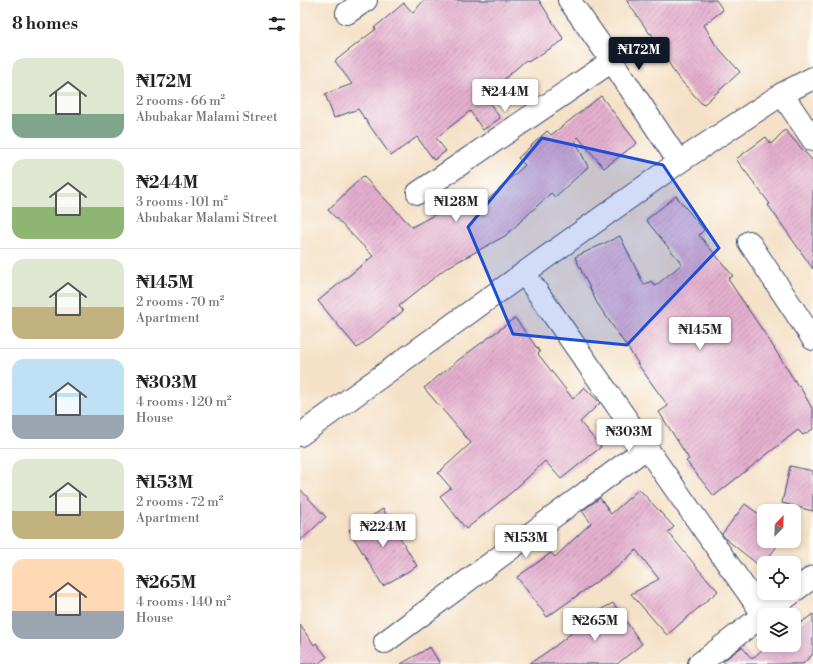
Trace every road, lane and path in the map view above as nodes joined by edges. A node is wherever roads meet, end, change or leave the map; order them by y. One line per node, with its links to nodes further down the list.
1 (366, 0): 3 (street)
2 (569, 0): 4 (street)
3 (347, 13)
4 (612, 61): 8 (street); 9 (street)
5 (813, 78): 6 (street)
6 (782, 94): 7 (street); 8 (street)
7 (813, 140)
8 (679, 162): 11 (street)
9 (418, 194)
10 (749, 242): 12 (street)
11 (524, 273): 13 (street); 14 (street)
12 (813, 339)
13 (300, 435)
14 (646, 448): 18 (street); 21 (street)
15 (813, 577): 16 (street)
16 (801, 586)
17 (782, 600): 19 (street)
18 (759, 608)
19 (771, 608)
20 (757, 619): 22 (street)
21 (385, 642)
22 (699, 664)

